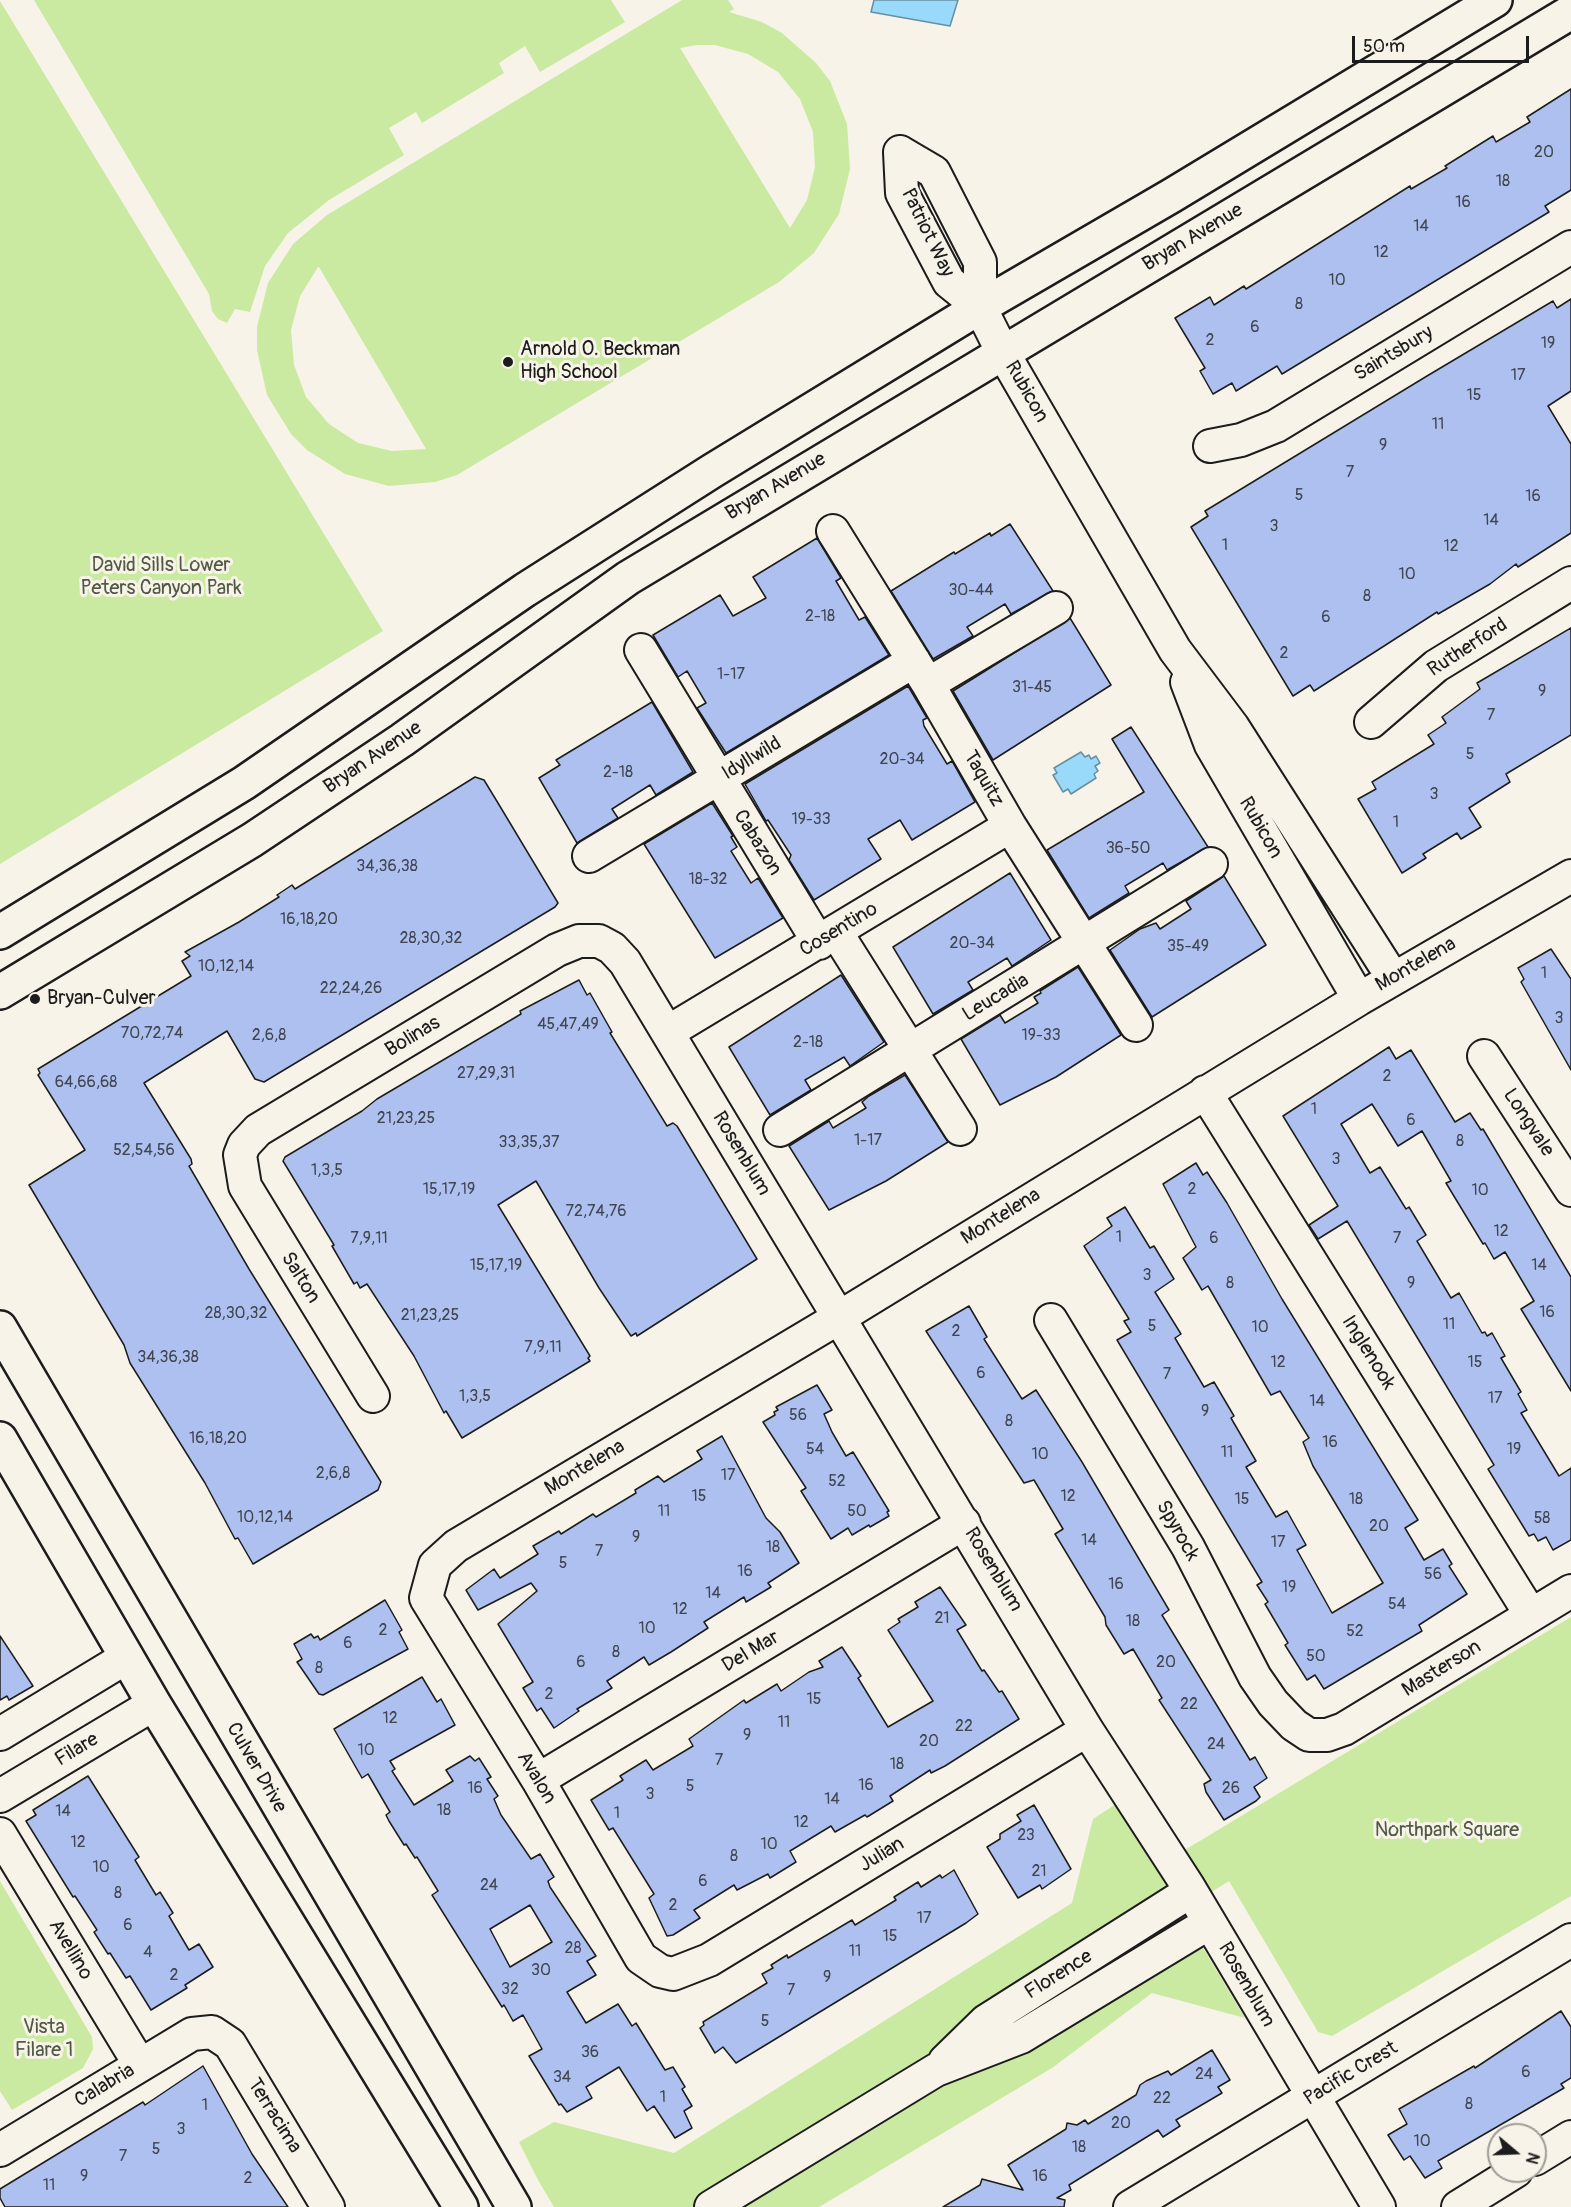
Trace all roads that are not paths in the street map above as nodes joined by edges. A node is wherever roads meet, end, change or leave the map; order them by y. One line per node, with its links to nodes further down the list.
1 (1495, 0): 4 (main road)
2 (1571, 12): 5 (main road, Bryan Avenue)
3 (1571, 247): 6 (street, Saintsbury)
4 (980, 307): 5 (street); 19 (main road)
5 (1002, 351): 11 (street, Rubicon); 24 (main road, Bryan Avenue)
6 (1210, 446)
7 (833, 531): 12 (street, Taquitz)
8 (1571, 584): 13 (street, Rutherford)
9 (1056, 608): 12 (street, Idyllwild)
10 (641, 650): 14 (street, Cabazon)
11 (1174, 650): 23 (street, Rubicon); 25 (street, Rubicon)
12 (921, 673): 14 (street, Idyllwild); 15 (street, Taquitz)
13 (1371, 722)
14 (718, 779): 16 (street, Idyllwild); 20 (street, Cabazon)
15 (1010, 826): 20 (street, Cosentino); 22 (street, Taquitz)
16 (589, 856)
17 (1211, 864): 22 (street, Leucadia)
18 (1571, 876): 23 (street, Montelena)
19 (0, 932)
20 (827, 938): 27 (street, Cosentino); 28 (street, Cabazon)
21 (599, 942): 27 (street, Rosenblum); 33 (street, Bolinas)
22 (1084, 945): 26 (street, Taquitz); 28 (street, Leucadia)
23 (1394, 978): 25 (street, Montelena)
24 (0, 992)
25 (1359, 999): 30 (street, Montelena)
26 (1136, 1024)
27 (668, 1032): 35 (street, Rosenblum)
28 (910, 1050): 31 (street, Cabazon); 32 (street, Leucadia)
29 (1484, 1056): 34 (street, Longvale)
30 (1205, 1092): 35 (street, Montelena); 43 (street, Inglenook)
31 (960, 1128)
32 (780, 1130)
33 (240, 1155): 38 (street, Salton)
34 (1571, 1190)
35 (840, 1317): 40 (street, Rosenblum); 41 (street, Montelena)
36 (1051, 1320): 48 (street, Spyrock)
37 (0, 1328): 66 (main road, Culver Drive)
38 (373, 1396)
39 (0, 1439): 44 (main road)
40 (964, 1523): 46 (street, Rosenblum); 49 (street, Del Mar)
41 (435, 1565): 49 (street, Avalon)
42 (1571, 1591): 43 (street, Masterson)
43 (1531, 1615): 48 (street, Masterson)
44 (127, 1657): 45 (main road); 47 (street)
45 (154, 1704): 50 (street, Filare); 65 (main road)
46 (1088, 1730): 52 (street, Rosenblum); 55 (street, Julian)
47 (0, 1734)
48 (1309, 1735)
49 (538, 1780): 55 (street, Avalon)
50 (0, 1796)
51 (0, 1834): 57 (street, Avellino)
52 (1191, 1891): 53 (street, Rosenblum); 58 (street, Florence)
53 (1209, 1923): 58 (street, Florence); 59 (street, Rosenblum)
54 (1571, 1940): 59 (street, Pacific Crest)
55 (674, 1974)
56 (212, 2032): 57 (street, Calabria); 64 (street, Terracima)
57 (140, 2065): 61 (street, Calabria)
58 (936, 2070): 67 (street, Florence)
59 (1312, 2098): 68 (street, Pacific Crest); 69 (street, Rosenblum)
60 (1571, 2137): 62 (street)
61 (0, 2150)
62 (1547, 2152)
63 (1497, 2183): 70 (street)
64 (328, 2207)
65 (461, 2207)
66 (514, 2207)
67 (711, 2207)
68 (1130, 2207)
69 (1379, 2207)
70 (1458, 2207)

